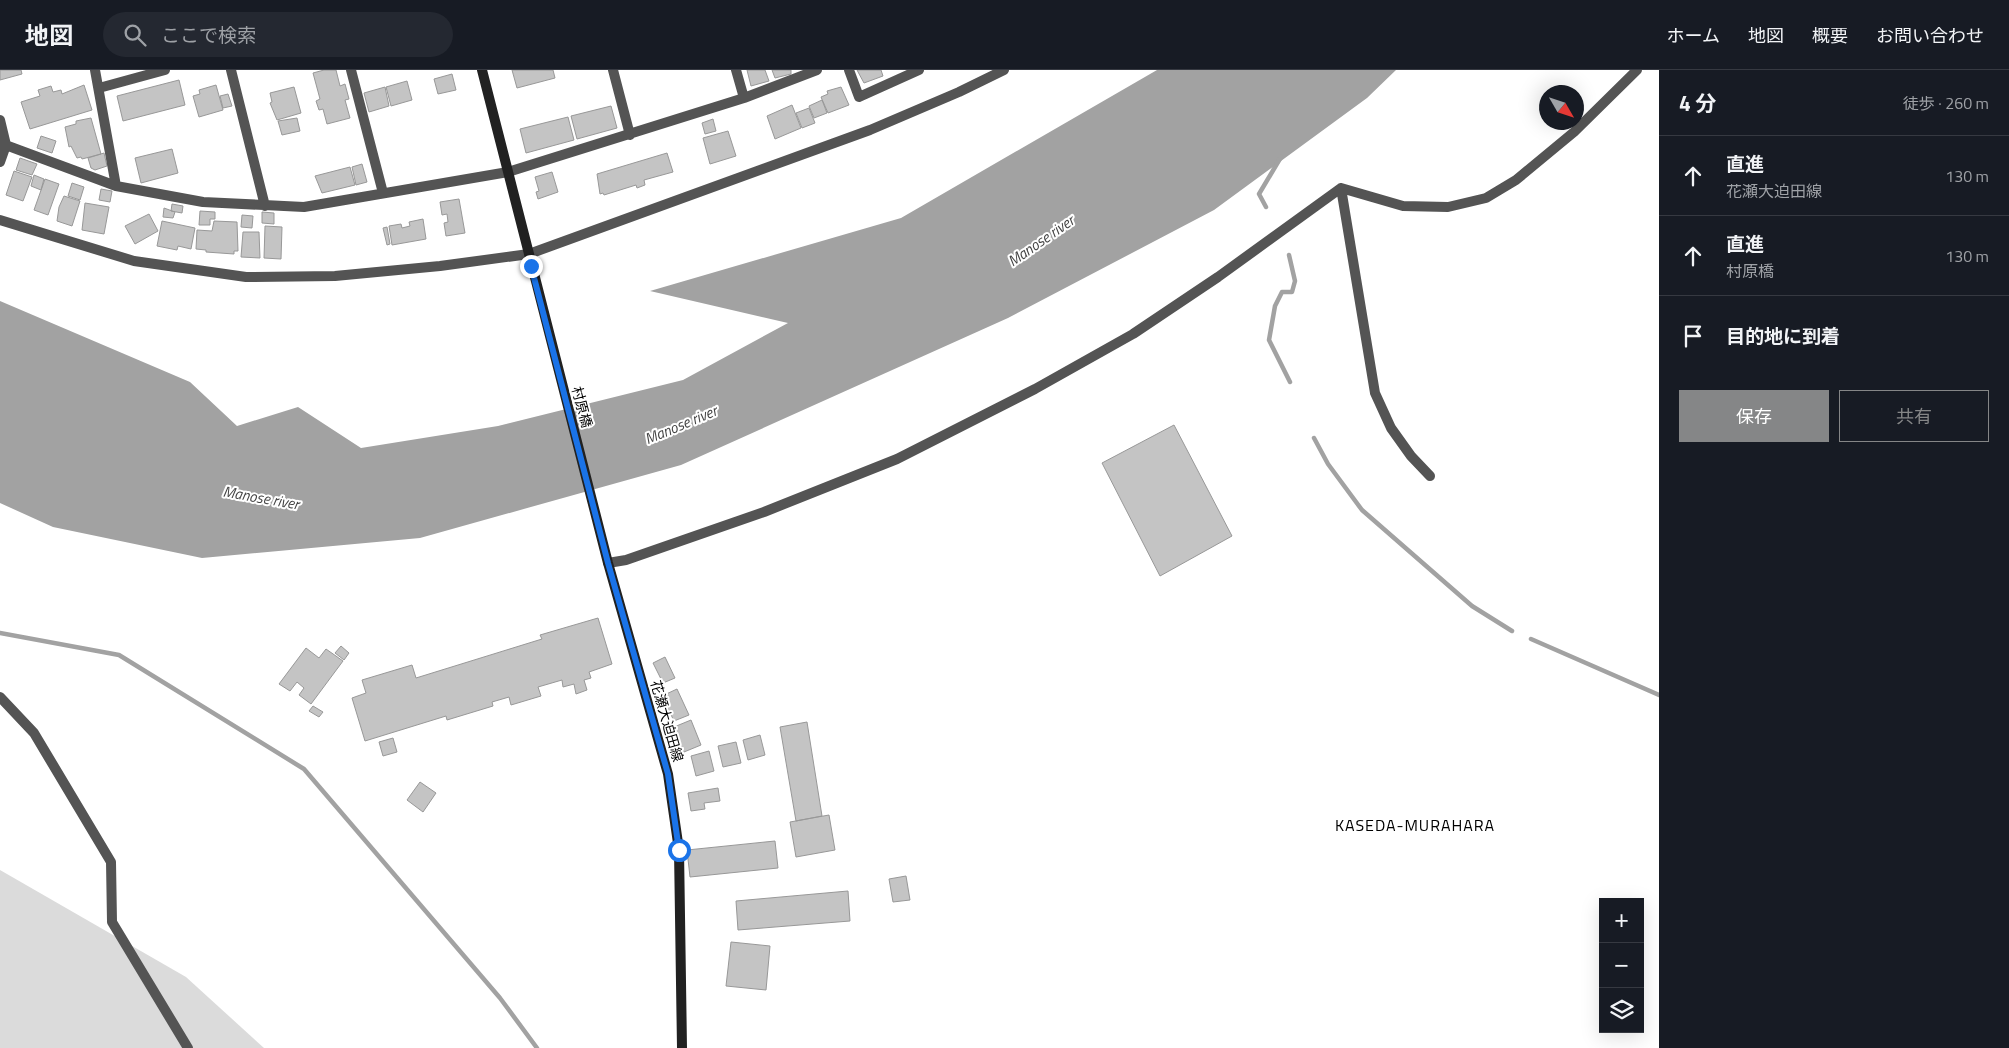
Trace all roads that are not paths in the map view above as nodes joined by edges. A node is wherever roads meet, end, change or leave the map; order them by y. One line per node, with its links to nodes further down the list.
1 (95, 70): 13 (street)
2 (165, 70): 13 (street)
3 (231, 70): 23 (street)
4 (351, 70): 22 (street)
5 (482, 70): 19 (street, 村原橋)
6 (613, 70): 16 (street)
7 (736, 70): 14 (street)
8 (817, 70): 14 (street)
9 (849, 70): 10 (street)
10 (919, 70)
11 (1004, 70): 25 (street)
12 (1638, 70): 21 (street)
13 (99, 88): 20 (street)
14 (744, 98): 16 (street)
15 (0, 120): 17 (street)
16 (630, 135): 19 (street)
17 (3, 144): 18 (street); 20 (street)
18 (0, 162)
19 (508, 172): 22 (street); 25 (street, 村原橋)
20 (116, 186): 23 (street)
21 (1341, 188): 26 (street); 27 (street)
22 (383, 193): 23 (street)
23 (265, 206)
24 (0, 220): 25 (street)
25 (528, 254): 27 (street, 村原橋)
26 (1430, 476)
27 (607, 559): 30 (street, 花瀬大迫田線)
28 (0, 697): 29 (street)
29 (188, 1048)
30 (682, 1048)

